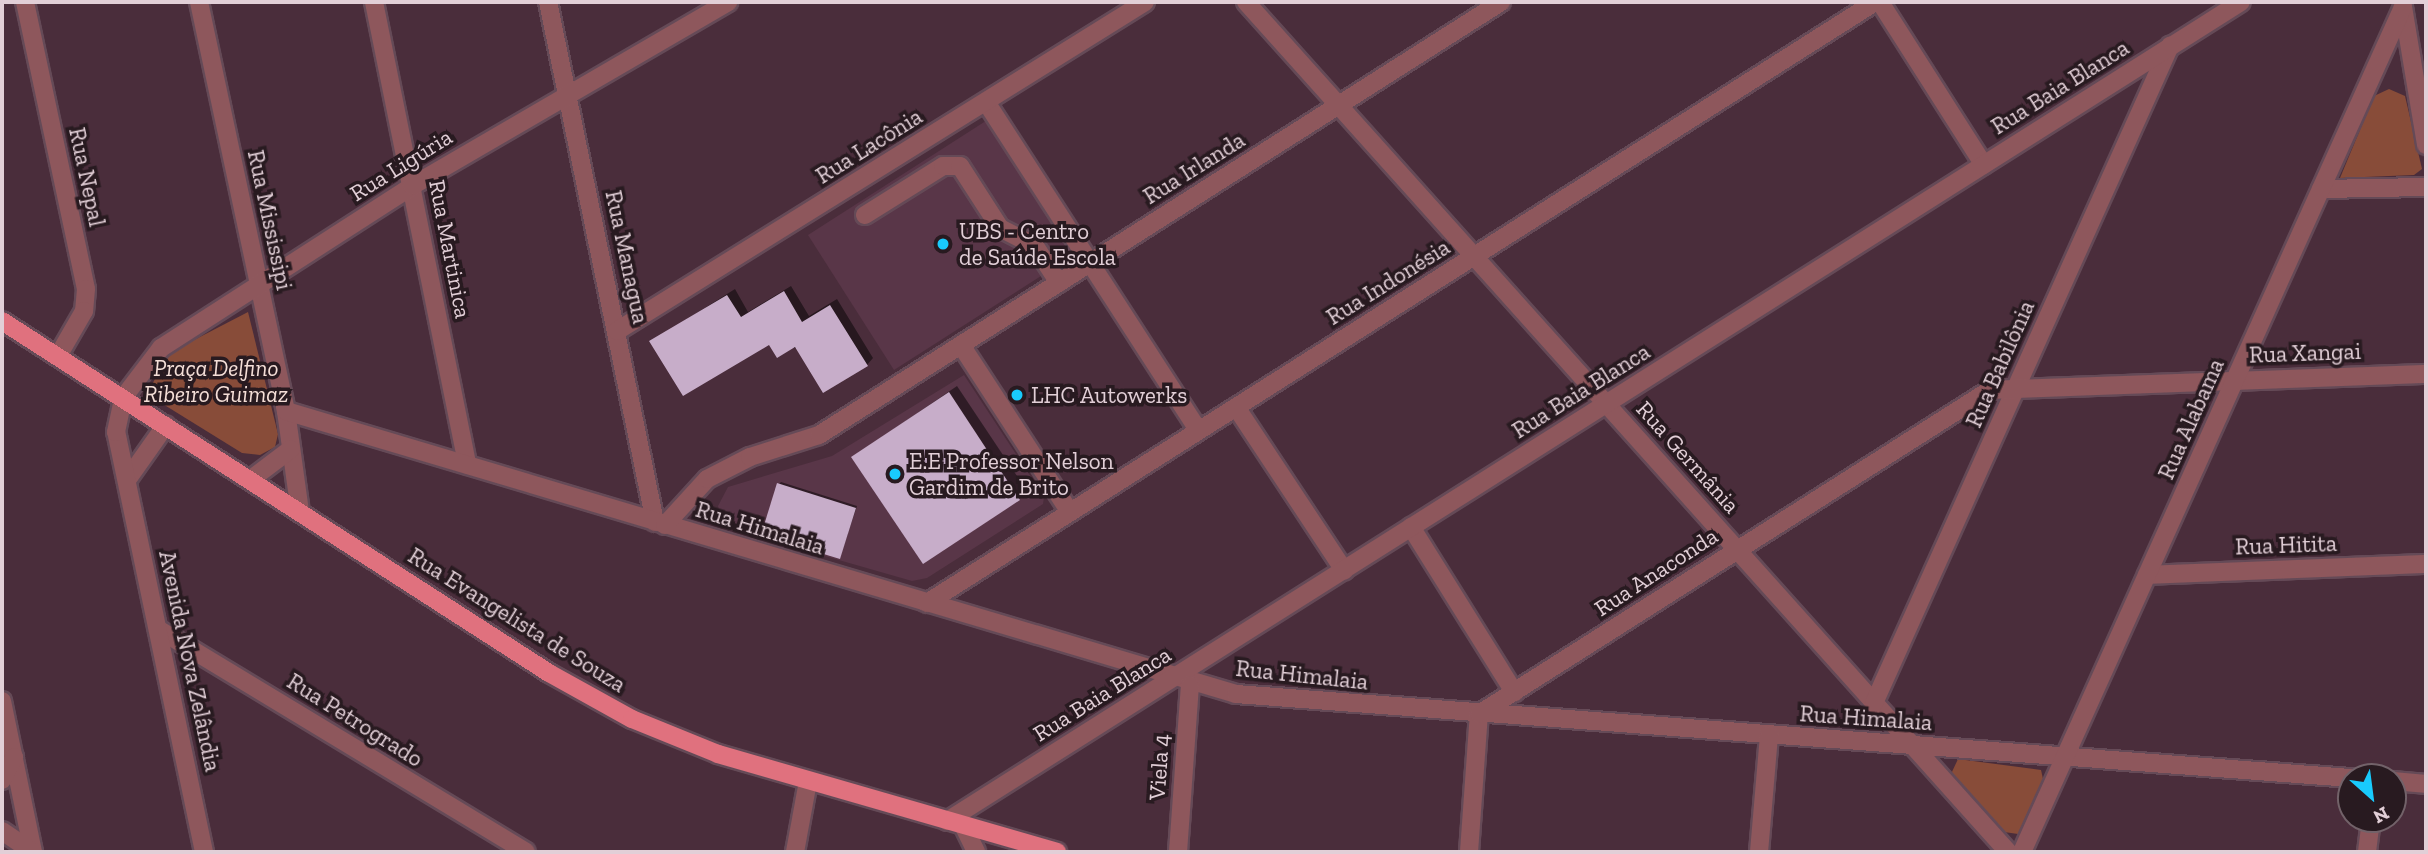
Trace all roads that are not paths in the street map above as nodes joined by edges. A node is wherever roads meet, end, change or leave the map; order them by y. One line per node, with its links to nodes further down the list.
1 (25, 2): 30 (street, Rua Nepal)
2 (199, 2): 26 (street, Rua Mississipi)
3 (374, 2): 19 (street, Rua Martinica)
4 (548, 2): 14 (street, Rua Managua)
5 (1145, 2): 15 (street, Rua Lacônia)
6 (1246, 2): 16 (street, Rua Germânia)
7 (1501, 2): 16 (street, Rua Irlanda)
8 (1875, 2): 23 (street, Rua Indonésia)
9 (1881, 2): 18 (street)
10 (2241, 2): 13 (street, Rua Baia Blanca)
11 (720, 3): 14 (street, Rua Ligúria)
12 (2404, 4): 17 (street); 21 (street, Rua Alabama)
13 (2170, 46): 18 (street, Rua Baia Blanca); 33 (street, Rua Babilônia)
14 (568, 92): 19 (street, Rua Ligúria); 28 (street, Rua Managua)
15 (986, 102): 24 (street); 28 (street, Rua Lacônia)
16 (1340, 104): 23 (street, Rua Germânia); 24 (street, Rua Irlanda)
17 (2426, 145)
18 (1984, 165): 35 (street, Rua Baia Blanca)
19 (412, 186): 26 (street, Rua Ligúria); 41 (street, Rua Martinica)
20 (2426, 187): 21 (street)
21 (2321, 189): 32 (street, Rua Alabama)
22 (865, 215): 25 (street)
23 (1472, 257): 35 (street, Rua Germânia); 36 (street, Rua Indonésia)
24 (1090, 263): 25 (street, Rua Irlanda); 39 (street)
25 (1059, 283): 29 (street, Rua Irlanda)
26 (258, 285): 34 (street, Rua Ligúria); 37 (street, Rua Mississipi)
27 (2, 321): 30 (main road, Rua Evangelista de Souza)
28 (617, 331): 46 (street, Rua Managua)
29 (961, 345): 45 (street); 46 (street, Rua Irlanda)
30 (58, 356): 34 (main road, Rua Evangelista de Souza)
31 (2426, 374): 32 (street, Rua Xangai)
32 (2236, 379): 33 (street, Rua Xangai); 51 (street, Rua Alabama)
33 (2017, 387): 48 (street, Rua Anaconda); 58 (street, Rua Babilônia)
34 (123, 398): 38 (main road, Rua Evangelista de Souza); 42 (street, Avenida Nova Zelândia)
35 (1606, 403): 47 (street, Rua Baia Blanca); 48 (street, Rua Germânia)
36 (1236, 407): 39 (street, Rua Indonésia); 50 (street)
37 (286, 411): 40 (street, Rua Mississipi); 41 (street, Rua Himalaia)
38 (166, 425): 42 (street); 43 (main road, Rua Evangelista de Souza)
39 (1198, 430): 45 (street, Rua Indonésia)
40 (291, 449): 43 (street); 44 (street, Rua Mississipi)
41 (467, 466): 46 (street, Rua Himalaia)
42 (127, 480): 53 (street, Avenida Nova Zelândia)
43 (250, 480): 44 (main road, Rua Evangelista de Souza)
44 (300, 512): 66 (main road, Rua Evangelista de Souza)
45 (1070, 512): 52 (street, Rua Indonésia)
46 (660, 523): 52 (street, Rua Himalaia)
47 (1411, 527): 50 (street, Rua Baia Blanca); 56 (street)
48 (1739, 548): 56 (street, Rua Anaconda); 58 (street, Rua Germânia)
49 (2426, 564): 51 (street, Rua Hitita)
50 (1344, 570): 54 (street, Rua Baia Blanca)
51 (2147, 575): 63 (street, Rua Alabama)
52 (927, 603): 54 (street, Rua Himalaia)
53 (158, 629): 73 (street, Avenida Nova Zelândia); 74 (street, Rua Petrogrado)
54 (1171, 680): 55 (street, Rua Himalaia); 69 (street, Rua Baia Blanca)
55 (1190, 685): 59 (street, Rua Himalaia); 78 (street, Viela 4)
56 (1514, 692): 59 (street, Rua Anaconda)
57 (2, 701): 62 (street)
58 (1874, 703): 61 (street, Rua Germânia)
59 (1479, 714): 60 (street, Rua Himalaia); 79 (street)
60 (1769, 735): 61 (street, Rua Himalaia); 80 (street)
61 (1912, 746): 63 (street, Rua Himalaia); 81 (street, Rua Germânia)
62 (14, 757): 65 (street); 72 (street)
63 (2066, 757): 64 (street, Rua Himalaia); 82 (street, Rua Alabama)
64 (2337, 777)
65 (2, 780)
66 (808, 781): 69 (main road, Rua Evangelista de Souza); 75 (street)
67 (2407, 782): 68 (street)
68 (2426, 784)
69 (955, 823): 76 (street); 77 (main road, Rua Evangelista de Souza)
70 (2, 831): 72 (street)
71 (2369, 833): 83 (street)
72 (33, 852)
73 (205, 852)
74 (526, 852)
75 (795, 852)
76 (976, 852)
77 (1057, 852)
78 (1178, 852)
79 (1469, 852)
80 (1759, 852)
81 (2008, 852)
82 (2022, 852)
83 (2367, 852)

